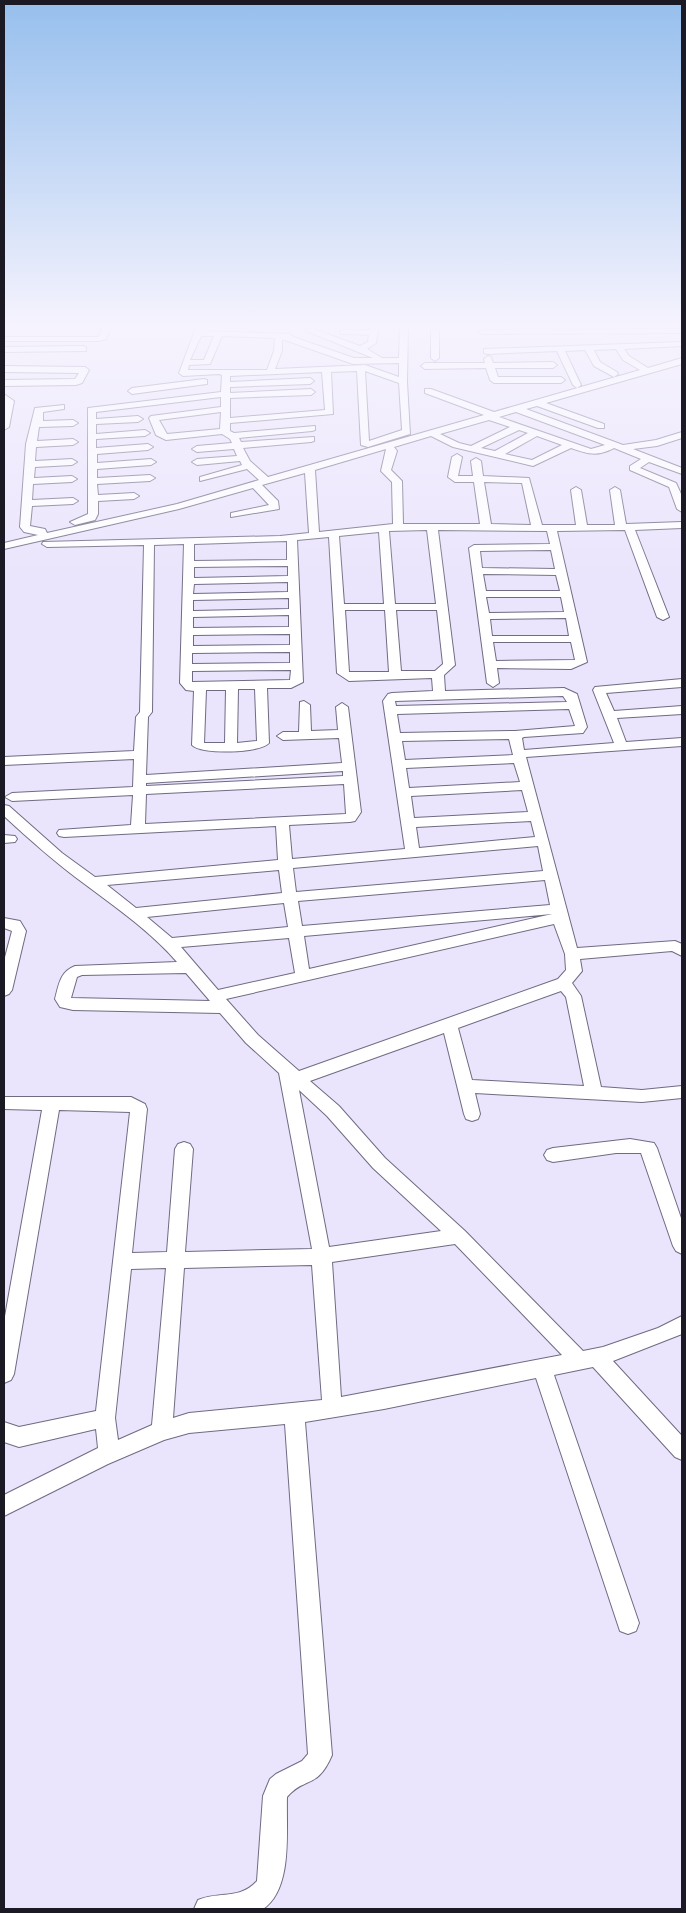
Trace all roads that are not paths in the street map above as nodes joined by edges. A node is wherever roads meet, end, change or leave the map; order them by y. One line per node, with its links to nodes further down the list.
1 (7, 414): 18 (street)
2 (38, 414): 16 (street)
3 (92, 414): 13 (street)
4 (226, 414): 15 (street)
5 (309, 414): 15 (street)
6 (363, 414): 29 (street)
7 (407, 414): 29 (street)
8 (493, 414): 11 (street)
9 (532, 414): 31 (street)
10 (569, 414): 17 (street)
11 (490, 415): 19 (street); 23 (street)
12 (138, 419): 13 (street)
13 (92, 422): 25 (street)
14 (73, 423): 16 (street)
15 (226, 423): 15 (street); 20 (street); 33 (street)
16 (35, 424): 28 (street)
17 (601, 426)
18 (4, 427)
19 (518, 427): 22 (street); 36 (street)
20 (312, 428)
21 (145, 433): 25 (street)
22 (536, 433): 30 (street); 38 (street)
23 (434, 434): 29 (street); 36 (street)
24 (682, 435): 34 (street)
25 (92, 437): 37 (street)
26 (311, 439): 33 (street)
27 (73, 442): 28 (street)
28 (31, 444): 46 (street)
29 (388, 444): 48 (street); 67 (street)
30 (570, 445): 31 (street); 38 (street)
31 (613, 445): 34 (street)
32 (148, 447): 37 (street)
33 (237, 447): 35 (street); 45 (street)
34 (623, 448): 40 (street)
35 (197, 449)
36 (472, 449): 38 (street)
37 (92, 451): 47 (street)
38 (495, 455)
39 (457, 458): 53 (street)
40 (648, 458): 49 (street); 57 (street)
41 (476, 461): 53 (street)
42 (72, 462): 46 (street)
43 (151, 462): 47 (street)
44 (197, 462): 45 (street)
45 (245, 462): 52 (street); 55 (street)
46 (31, 464): 56 (street)
47 (92, 466): 54 (street)
48 (310, 470): 55 (street); 77 (street)
49 (682, 471)
50 (150, 478): 54 (street)
51 (72, 479): 56 (street)
52 (203, 479)
53 (478, 480): 69 (street); 70 (street)
54 (93, 481): 61 (street)
55 (263, 481): 65 (street); 76 (street)
56 (29, 482): 63 (street)
57 (678, 485): 64 (street)
58 (576, 490): 73 (street)
59 (615, 490): 74 (street)
60 (134, 496): 61 (street)
61 (93, 498): 76 (street)
62 (73, 501): 63 (street)
63 (27, 503): 76 (street)
64 (682, 509)
65 (235, 515)
66 (682, 525): 74 (street)
67 (398, 527): 68 (street); 72 (street)
68 (432, 527): 69 (street); 94 (street)
69 (486, 527): 70 (street)
70 (537, 527): 71 (street)
71 (551, 527): 73 (street); 82 (street)
72 (384, 528): 75 (street); 93 (street)
73 (582, 528): 74 (street)
74 (625, 528): 100 (street)
75 (334, 533): 77 (street); 95 (street)
76 (46, 536): 80 (street); 81 (street)
77 (314, 536): 78 (street)
78 (292, 538): 79 (street); 83 (street)
79 (189, 541): 80 (street); 84 (street)
80 (144, 542): 132 (street)
81 (7, 545)
82 (555, 547): 85 (street); 86 (street)
83 (293, 563): 84 (street); 87 (street)
84 (189, 564): 88 (street)
85 (476, 572): 86 (street); 89 (street)
86 (561, 572): 90 (street)
87 (293, 578): 88 (street); 91 (street)
88 (188, 581): 92 (street)
89 (480, 594): 90 (street); 99 (street)
90 (566, 594): 98 (street)
91 (294, 595): 92 (street); 96 (street)
92 (188, 598): 97 (street)
93 (390, 607): 94 (street); 95 (street); 111 (street)
94 (442, 607): 110 (street)
95 (339, 608): 111 (street)
96 (295, 612): 97 (street); 101 (street)
97 (187, 614): 102 (street)
98 (571, 615): 99 (street); 104 (street)
99 (483, 616): 103 (street)
100 (663, 617)
101 (296, 630): 102 (street); 105 (street)
102 (187, 632): 106 (street)
103 (486, 639): 104 (street); 107 (street)
104 (576, 639): 107 (street)
105 (296, 648): 106 (street); 108 (street)
106 (186, 650): 109 (street)
107 (490, 664): 113 (street)
108 (297, 666): 109 (street); 114 (street)
109 (186, 668): 116 (street)
110 (438, 674): 111 (street); 117 (street)
111 (399, 675)
112 (682, 682): 123 (street)
113 (493, 683)
114 (260, 685): 115 (street); 130 (street)
115 (232, 686): 116 (street); 130 (street)
116 (200, 687): 130 (street)
117 (436, 695): 119 (street); 121 (street)
118 (304, 705): 125 (street)
119 (575, 705): 121 (street); 126 (street)
120 (342, 707): 124 (street)
121 (390, 710): 128 (street)
122 (682, 710): 123 (street)
123 (609, 715): 131 (street)
124 (345, 734): 125 (street); 136 (street)
125 (306, 735): 127 (street)
126 (516, 735): 128 (street); 133 (street)
127 (283, 736)
128 (395, 737): 135 (street)
129 (682, 742): 131 (street)
130 (230, 747)
131 (622, 747): 133 (street)
132 (140, 755): 134 (street); 137 (street)
133 (520, 757): 135 (street); 138 (street)
134 (4, 761)
135 (399, 764): 139 (street)
136 (349, 774): 137 (street); 142 (street)
137 (139, 785): 140 (street); 144 (street)
138 (528, 786): 139 (street); 141 (street)
139 (403, 792): 143 (street)
140 (8, 803): 150 (street)
141 (536, 816): 143 (street); 146 (street)
142 (282, 822): 144 (street); 148 (street)
143 (408, 823): 147 (street)
144 (138, 829): 145 (street)
145 (64, 833)
146 (543, 841): 147 (street); 149 (street)
147 (413, 853): 148 (street)
148 (285, 865): 150 (street); 151 (street)
149 (550, 875): 151 (street); 153 (street)
150 (92, 882): 152 (street)
151 (290, 897): 152 (street); 155 (street)
152 (135, 913): 156 (street)
153 (558, 914): 155 (street); 158 (street); 161 (street)
154 (4, 923): 159 (street)
155 (296, 933): 156 (street); 161 (street)
156 (169, 943): 160 (street)
157 (682, 951): 158 (street)
158 (572, 954): 162 (street)
159 (7, 966): 163 (street)
160 (191, 967): 164 (street); 164 (street)
161 (303, 978): 164 (street)
162 (564, 983): 165 (street); 169 (street)
163 (4, 990)
164 (220, 1002): 166 (street)
165 (450, 1026): 166 (street); 167 (street)
166 (291, 1075): 175 (street); 177 (street)
167 (465, 1086): 169 (street); 172 (street)
168 (682, 1092): 169 (street)
169 (594, 1093)
170 (52, 1102): 171 (street); 179 (street); 183 (street)
171 (4, 1103)
172 (472, 1114)
173 (184, 1149): 178 (street)
174 (553, 1156): 176 (street)
175 (459, 1236): 177 (street); 181 (street)
176 (682, 1246)
177 (322, 1256): 178 (street); 184 (street)
178 (176, 1260): 179 (street); 187 (street)
179 (123, 1262): 186 (street)
180 (682, 1324): 181 (street)
181 (587, 1359): 182 (street); 189 (street)
182 (542, 1368): 184 (street); 192 (street)
183 (4, 1374)
184 (332, 1408): 185 (street)
185 (294, 1414): 187 (street); 193 (street)
186 (105, 1418): 188 (street); 190 (street)
187 (162, 1431): 190 (street)
188 (4, 1432)
189 (682, 1450)
190 (109, 1454): 191 (street)
191 (4, 1506)
192 (628, 1623)
193 (207, 1909)

